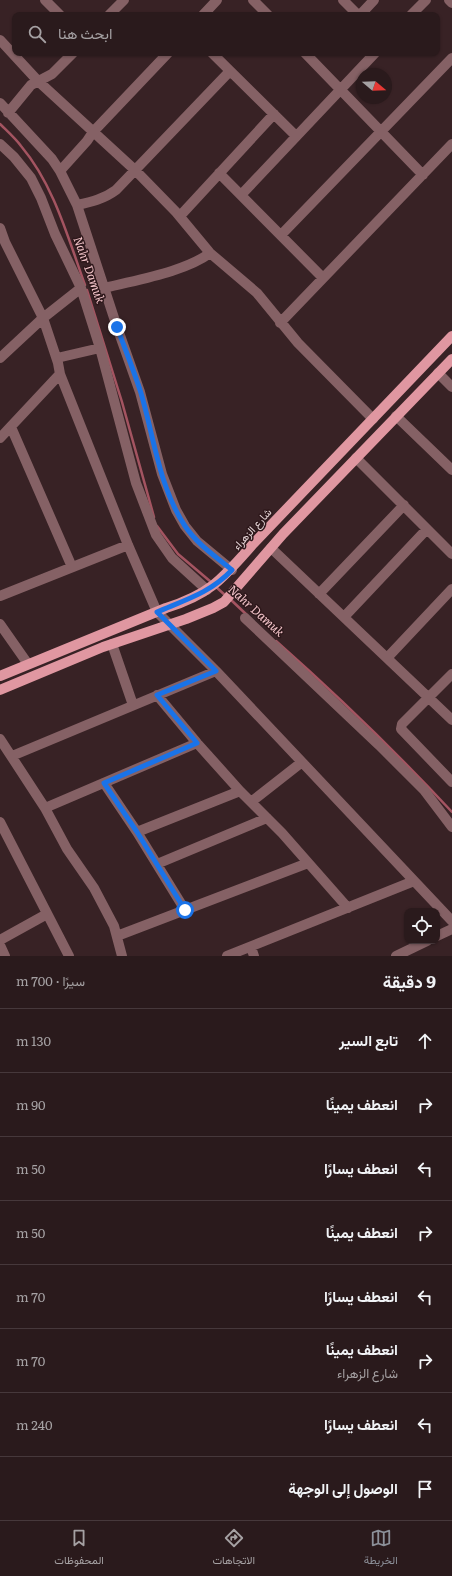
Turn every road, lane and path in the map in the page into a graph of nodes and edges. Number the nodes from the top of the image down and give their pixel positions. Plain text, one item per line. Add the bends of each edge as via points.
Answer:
1 (46, 0) edge
2 (124, 0) edge
3 (254, 0) edge
4 (343, 0) edge
5 (374, 0) edge
6 (426, 0) edge
7 (449, 0) edge
8 (211, 2) edge
9 (452, 3) edge
10 (57, 12) edge
11 (112, 12) edge
12 (205, 12) edge
13 (265, 12) edge
14 (356, 12) edge
15 (362, 12) edge
16 (414, 12) edge
17 (0, 40) edge
18 (12, 53) edge
19 (15, 56) edge
20 (70, 56) edge
21 (165, 56) edge
22 (215, 56) edge
23 (308, 56) edge
24 (371, 56) edge
25 (452, 58) edge
26 (230, 71) junction
27 (38, 81) junction
28 (340, 90) junction
29 (0, 103) edge
30 (8, 113) junction
31 (274, 114) junction
32 (94, 132) junction
33 (381, 132) junction
34 (296, 136) junction
35 (0, 144) edge
36 (452, 144) edge
37 (60, 170) junction
38 (136, 171) junction
39 (219, 173) junction
40 (423, 174) junction
41 (241, 194) junction
42 (76, 205) junction
43 (180, 216) junction
44 (0, 228) edge
45 (281, 235) junction
46 (2, 244) edge
47 (210, 253) junction
48 (323, 278) junction
49 (81, 288) junction
50 (105, 288) junction
51 (43, 318) junction
52 (280, 323) junction
53 (452, 338) edge
54 (100, 348) junction
55 (440, 349) junction
56 (0, 358) edge
57 (57, 358) junction
58 (452, 359) edge
59 (438, 373) junction
60 (60, 374) junction
61 (452, 388) edge
62 (396, 416) junction
63 (373, 419) junction
64 (11, 427) junction
65 (0, 438) edge
66 (356, 458) junction
67 (452, 470) edge
68 (404, 506) junction
69 (427, 529) junction
70 (128, 545) junction
71 (271, 548) junction
72 (452, 554) edge
73 (72, 567) junction
74 (230, 572) junction
75 (209, 589) junction
76 (452, 589) edge
77 (319, 594) junction
78 (0, 596) edge
79 (157, 612) junction
80 (344, 617) junction
81 (245, 618) dead end
82 (0, 624) edge
83 (170, 624) junction
84 (112, 644) junction
85 (387, 658) junction
86 (28, 664) junction
87 (216, 671) junction
88 (452, 674) edge
89 (0, 676) edge
90 (0, 690) edge
91 (157, 695) junction
92 (429, 698) junction
93 (133, 705) junction
94 (452, 720) edge
95 (0, 739) edge
96 (197, 743) junction
97 (12, 756) junction
98 (302, 762) junction
99 (452, 782) edge
100 (104, 783) junction
101 (240, 790) junction
102 (251, 802) junction
103 (45, 808) junction
104 (267, 818) junction
105 (1, 825) edge
106 (452, 827) edge
107 (137, 832) junction
108 (308, 862) junction
109 (157, 864) junction
110 (414, 881) junction
111 (348, 908) junction
112 (185, 910) junction
113 (47, 914) junction
114 (452, 921) edge
115 (452, 929) edge
116 (440, 935) edge
117 (117, 936) junction
118 (0, 940) edge
119 (421, 944) edge
120 (0, 945) edge
121 (252, 951) edge
122 (5, 956) edge
123 (69, 956) edge
124 (122, 956) edge
125 (227, 956) edge
126 (396, 956) edge

1 - 10 street
2 - 11 street
3 - 13 street
4 - 14 street
5 - 15 street
6 - 16 street
7 - 9 street
8 - 12 street
17 - 18 street
19 - 27 street
20 - 27 street via 52,74
21 - 32 street
22 - 26 street
23 - 28 street
24 - 28 street
25 - 33 street
26 - 31 street
26 - 38 street
27 - 30 street via 31,85
27 - 32 street
28 - 33 street
28 - 34 street
29 - 30 street
30 - 37 street
31 - 34 street
31 - 39 street
32 - 37 street
32 - 38 street
33 - 40 street
33 - 45 street
34 - 41 street
35 - 49 street via 31,178
36 - 40 street
37 - 42 street
38 - 42 street via 108,196
38 - 43 street
39 - 41 street
39 - 43 street
40 - 48 street
41 - 45 street
42 - 50 street
43 - 47 street
44 - 46 street
45 - 48 street
46 - 51 street
47 - 50 street via 183,267
47 - 52 street via 257,293
48 - 52 street
49 - 51 street
49 - 54 street
50 - 74 street via 140,392 162,474 176,510 197,541
51 - 56 street
51 - 57 street
52 - 63 street
53 - 55 main road, شارع الزهراء
54 - 57 street
54 - 75 street via 136,482 156,535 172,558
55 - 58 main road
55 - 63 main road, شارع الزهراء
57 - 60 street
58 - 59 main road
59 - 61 street
59 - 62 main road
60 - 64 street
60 - 70 street
62 - 66 main road
62 - 67 street
63 - 74 main road, شارع الزهراء
64 - 65 street
64 - 73 street
66 - 68 street
66 - 71 main road
68 - 69 street
68 - 77 street
69 - 72 street
69 - 80 street
70 - 73 street
70 - 79 street
71 - 77 street
71 - 83 main road via 224,602
73 - 78 street
74 - 75 main road, شارع الزهراء
75 - 79 main road, شارع الزهراء via 192,599
76 - 85 street
77 - 80 street
79 - 83 street
79 - 86 main road, شارع الزهراء
80 - 85 street
81 - 106 street via 424,790
82 - 86 street
83 - 84 main road
83 - 87 street
84 - 90 main road
84 - 93 street
85 - 92 street
86 - 89 main road, شارع الزهراء
87 - 91 street
87 - 98 street
88 - 92 street
91 - 93 street
91 - 96 street
92 - 94 street
92 - 99 street via 400,729
93 - 97 street
95 - 97 street
96 - 100 street
96 - 101 street
97 - 103 street
98 - 102 street
98 - 110 street
100 - 103 street
100 - 107 street
101 - 102 street
101 - 107 street
102 - 104 street
103 - 117 street via 67,849 107,911
104 - 108 street
104 - 109 street
105 - 113 street
107 - 109 street
108 - 111 street
108 - 112 street
109 - 112 street
110 - 111 street
110 - 114 street
111 - 121 street
112 - 117 street
113 - 118 street
113 - 123 street
115 - 116 street
117 - 124 street
119 - 126 street
120 - 122 street
121 - 125 street

